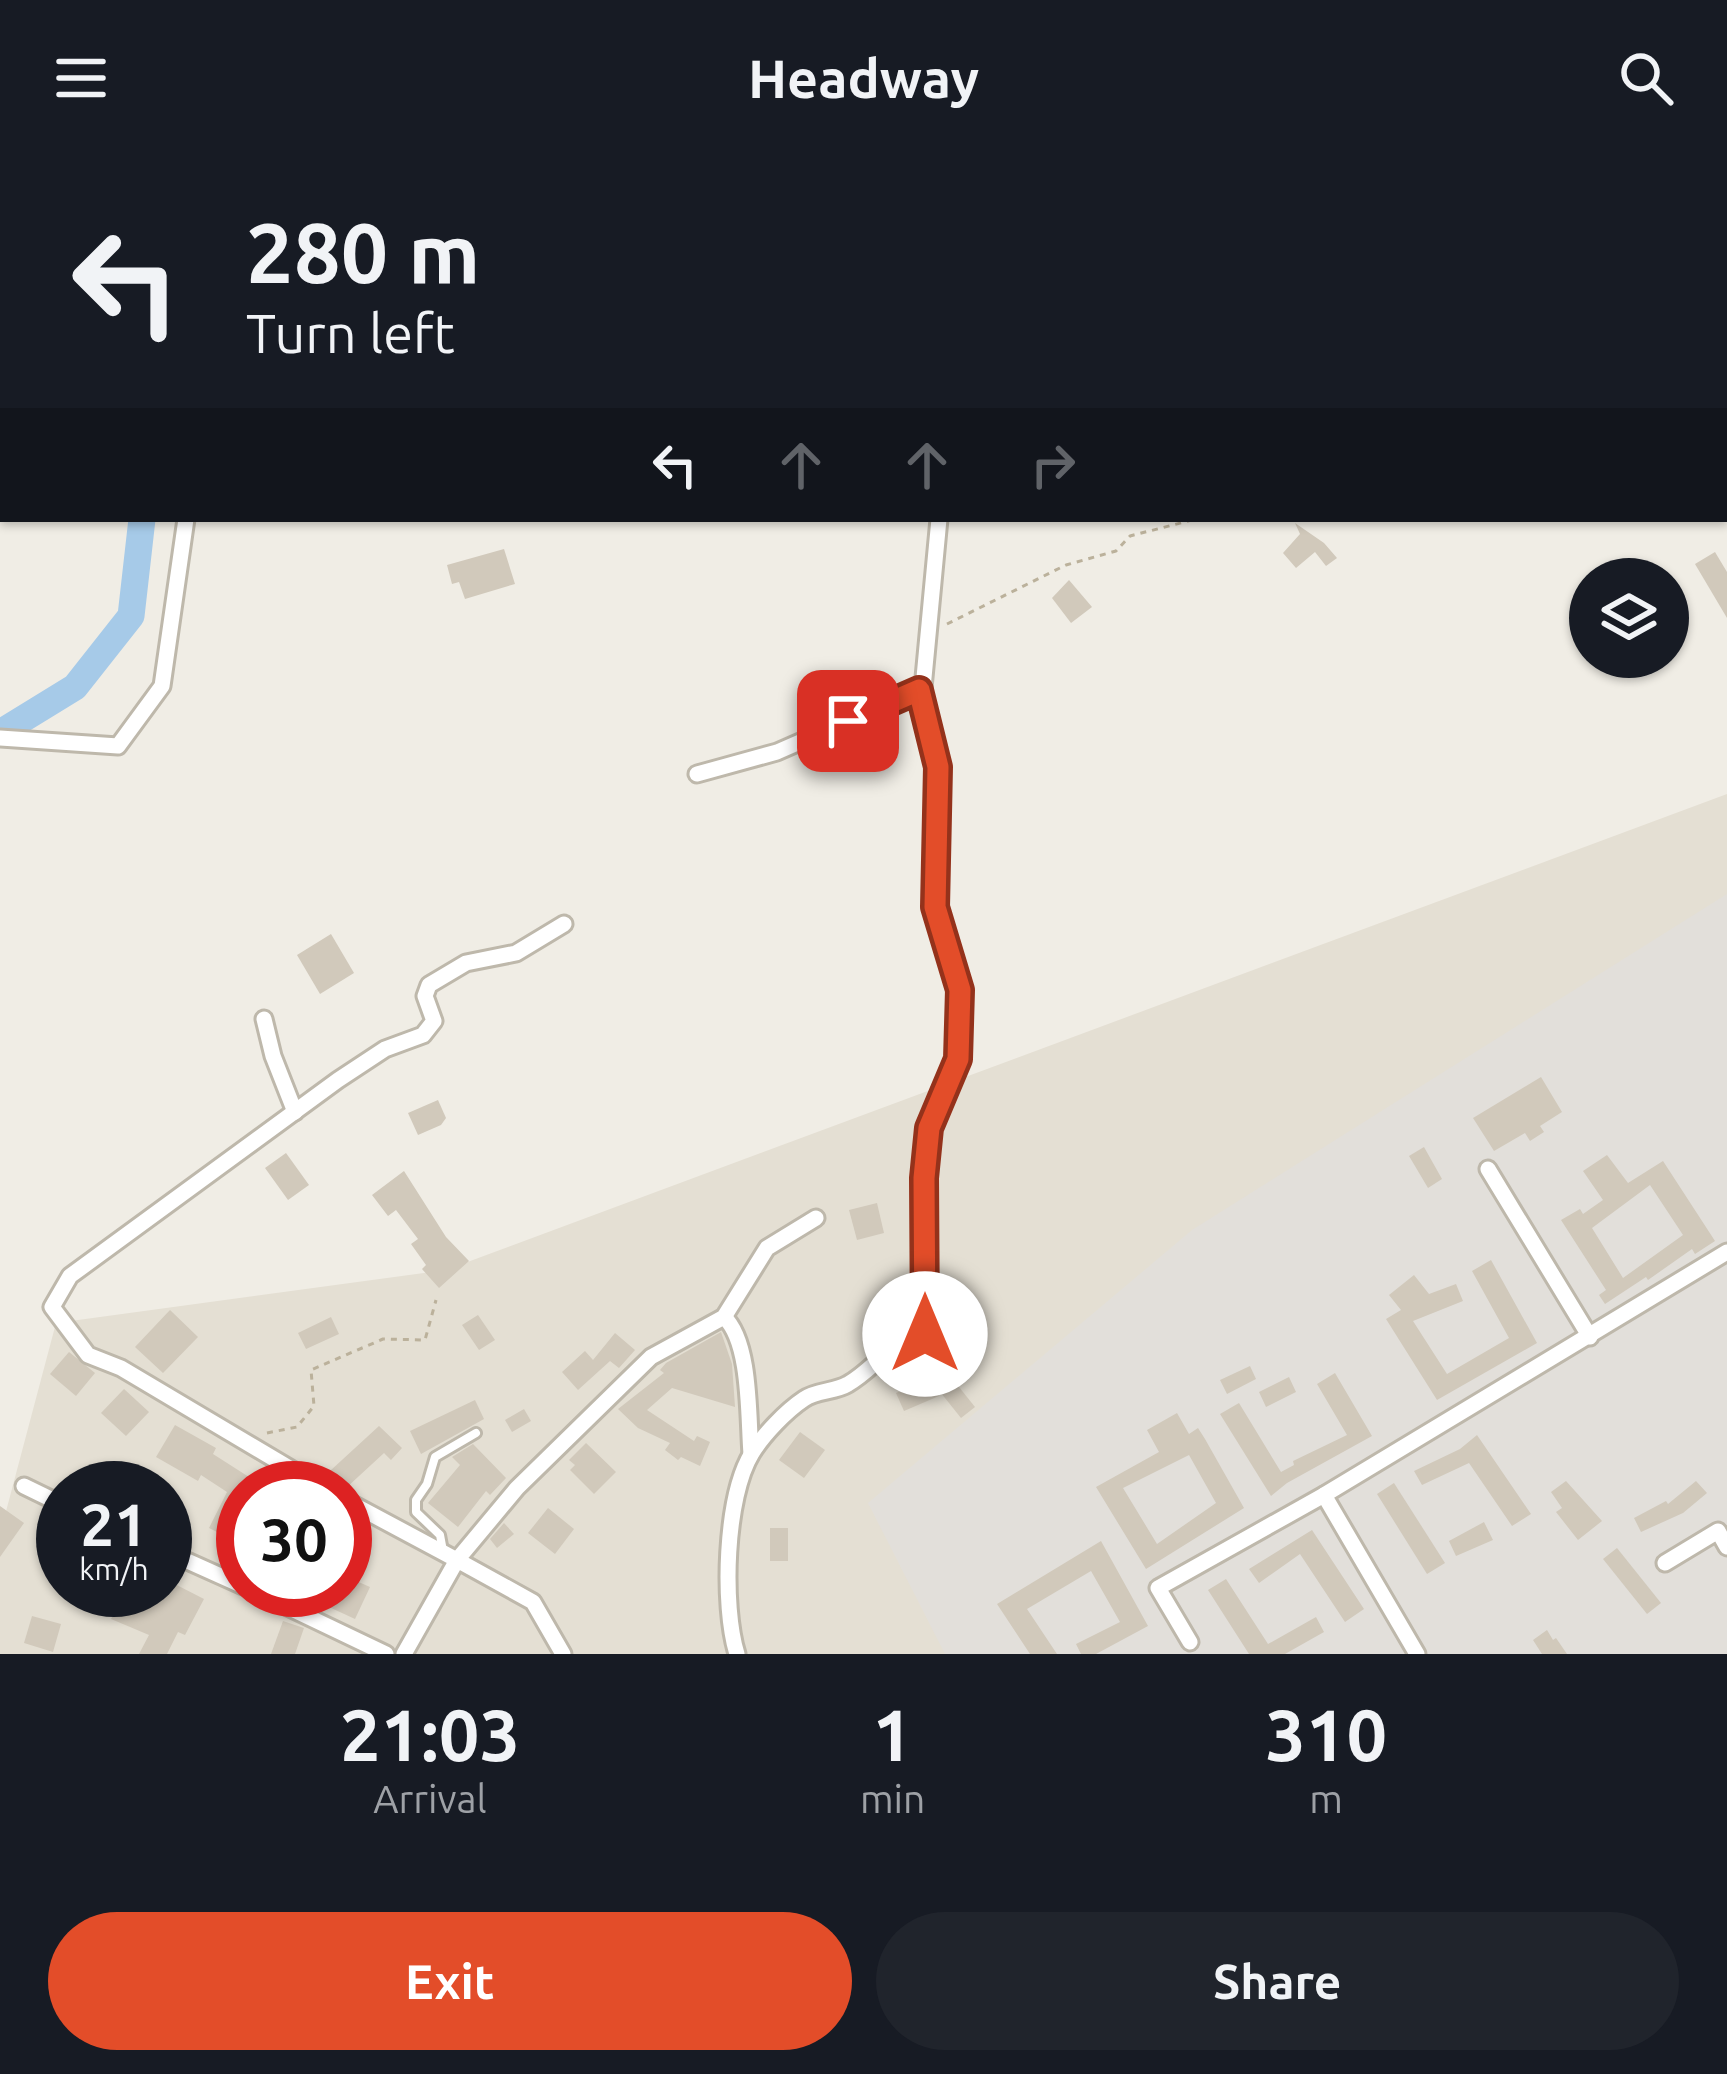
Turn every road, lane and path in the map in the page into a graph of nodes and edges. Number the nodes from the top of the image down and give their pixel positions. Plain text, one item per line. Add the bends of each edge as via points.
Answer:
1 (186, 522) edge
2 (939, 522) edge
3 (1184, 522) edge
4 (930, 634) junction
5 (919, 690) junction
6 (0, 738) edge
7 (697, 775) dead end
8 (564, 924) dead end
9 (264, 1018) dead end
10 (295, 1112) junction
11 (1488, 1169) dead end
12 (817, 1218) dead end
13 (1727, 1252) edge
14 (436, 1300) dead end
15 (724, 1317) junction
16 (1590, 1336) junction
17 (476, 1433) dead end
18 (254, 1449) junction
19 (751, 1454) junction
20 (275, 1461) edge
21 (24, 1486) dead end
22 (36, 1492) edge
23 (1324, 1495) junction
24 (372, 1514) edge
25 (1727, 1547) edge
26 (450, 1556) junction
27 (1665, 1563) dead end
28 (309, 1617) edge
29 (1190, 1642) dead end
30 (386, 1654) edge
31 (404, 1654) edge
32 (563, 1654) edge
33 (737, 1654) edge
34 (1417, 1654) edge

1 - 6 street via 162,686 118,746
2 - 4 street
3 - 4 path via 1130,536 1116,551 1048,573
4 - 5 street
5 - 7 street via 778,752
5 - 19 street via 938,767 935,907 960,990 958,1059 929,1128 925,1334 876,1358 848,1385 808,1396
8 - 10 street via 516,953 466,963 429,986 434,1021 422,1035 385,1049
9 - 10 street
10 - 18 street via 70,1276 52,1307 88,1355
11 - 16 street
12 - 15 street via 767,1248
13 - 16 street
14 - 18 path via 425,1340 383,1340 311,1370 314,1406 297,1426 266,1433
15 - 19 street via 743,1360
15 - 26 street via 652,1358
16 - 23 street
17 - 26 lane via 435,1457 414,1507
18 - 20 street
19 - 33 street via 734,1507 728,1623
21 - 22 street
23 - 29 street via 1158,1588
23 - 34 street
24 - 26 street
25 - 27 street via 1718,1531
26 - 31 street
26 - 32 street via 533,1602
28 - 30 street

